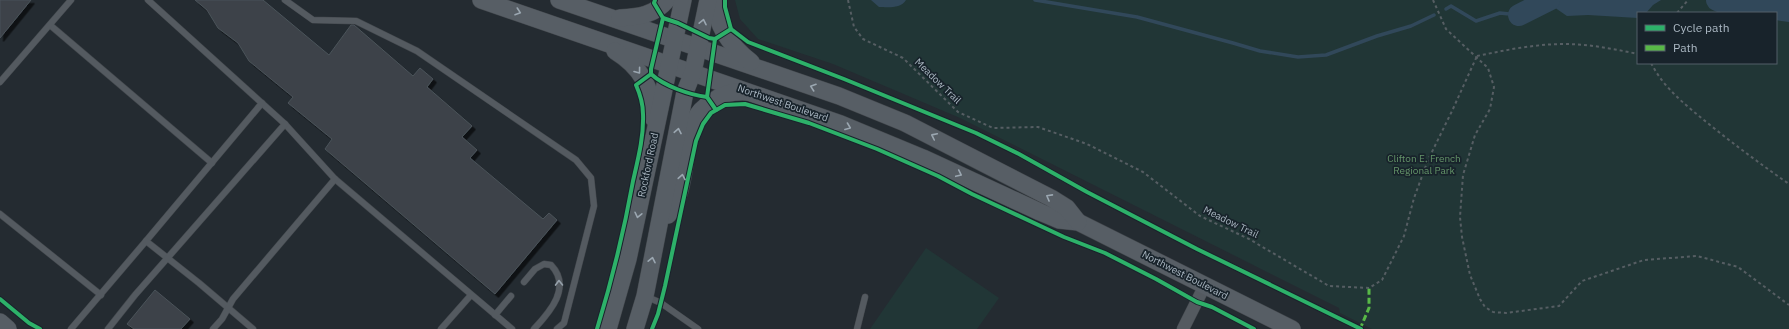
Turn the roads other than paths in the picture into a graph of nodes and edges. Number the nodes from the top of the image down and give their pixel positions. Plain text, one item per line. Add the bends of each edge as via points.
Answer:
1 (71, 0) edge
2 (148, 0) edge
3 (285, 0) edge
4 (481, 0) edge
5 (559, 0) edge
6 (667, 0) edge
7 (683, 0) edge
8 (708, 0) edge
9 (716, 0) edge
10 (612, 18) junction
11 (50, 25) junction
12 (596, 39) junction
13 (674, 40) junction
14 (698, 48) junction
15 (670, 64) junction
16 (759, 69) junction
17 (693, 72) junction
18 (0, 82) edge
19 (754, 93) junction
20 (262, 103) junction
21 (285, 124) junction
22 (653, 144) junction
23 (212, 163) junction
24 (335, 179) junction
25 (0, 214) edge
26 (1078, 222) junction
27 (660, 224) junction
28 (146, 242) junction
29 (169, 258) junction
30 (524, 282) dead end
31 (1205, 285) junction
32 (101, 295) junction
33 (471, 295) junction
34 (511, 296) dead end
35 (645, 296) junction
36 (865, 297) dead end
37 (228, 308) junction
38 (495, 315) junction
39 (0, 322) edge
40 (8, 329) edge
41 (72, 329) edge
42 (108, 329) edge
43 (213, 329) edge
44 (253, 329) edge
45 (441, 329) edge
46 (512, 329) edge
47 (534, 329) edge
48 (557, 329) edge
49 (608, 329) edge
50 (635, 329) edge
51 (698, 329) edge
52 (857, 329) edge
53 (1183, 329) edge
54 (1292, 329) edge

1 - 11 lane
2 - 20 lane
3 - 48 lane via 313,20 356,21 417,51 576,160 592,178 594,206 564,323
4 -> 12 main road, Northwest Boulevard
5 - 10 main road, Northwest Boulevard
6 - 10 main road via 658,9 643,16
7 - 13 main road, Rockford Road
14 -> 8 main road
9 - 16 main road via 718,17 729,41
10 - 13 main road, Northwest Boulevard
11 - 18 lane
11 - 23 lane
12 - 15 main road, Northwest Boulevard
12 -> 22 main road via 627,58 641,74 653,109
13 - 14 main road, Northwest Boulevard
13 - 15 main road, Rockford Road
14 - 16 main road, Northwest Boulevard
14 - 17 main road
15 - 17 main road, Northwest Boulevard
15 - 22 main road, Rockford Road
26 -> 16 main road, Northwest Boulevard via 1067,208 1051,198 936,137 839,96
17 - 19 main road, Northwest Boulevard
27 -> 17 main road via 685,92
19 -> 26 main road, Northwest Boulevard via 872,136 1059,220
27 -> 19 main road via 673,208 695,120 699,113 722,96 733,92
20 - 21 lane
20 - 23 lane
21 - 24 lane
21 - 29 lane
22 -> 49 main road, Rockford Road via 628,259
23 - 28 lane
24 - 33 lane
24 - 37 lane
25 - 32 lane
26 - 31 main road, Northwest Boulevard
35 -> 27 main road
28 - 29 lane
28 - 32 lane
29 - 37 lane
29 - 42 lane
47 -> 30 lane via 552,309 560,286 559,276 551,265 544,264 535,269
31 - 53 street
31 - 54 main road, Northwest Boulevard
32 - 41 lane
33 - 38 lane
33 - 45 lane
34 - 38 lane
35 - 50 main road
35 - 51 lane via 661,303
36 - 52 lane
37 - 43 lane
37 - 44 lane
38 - 46 lane
39 - 40 main road

